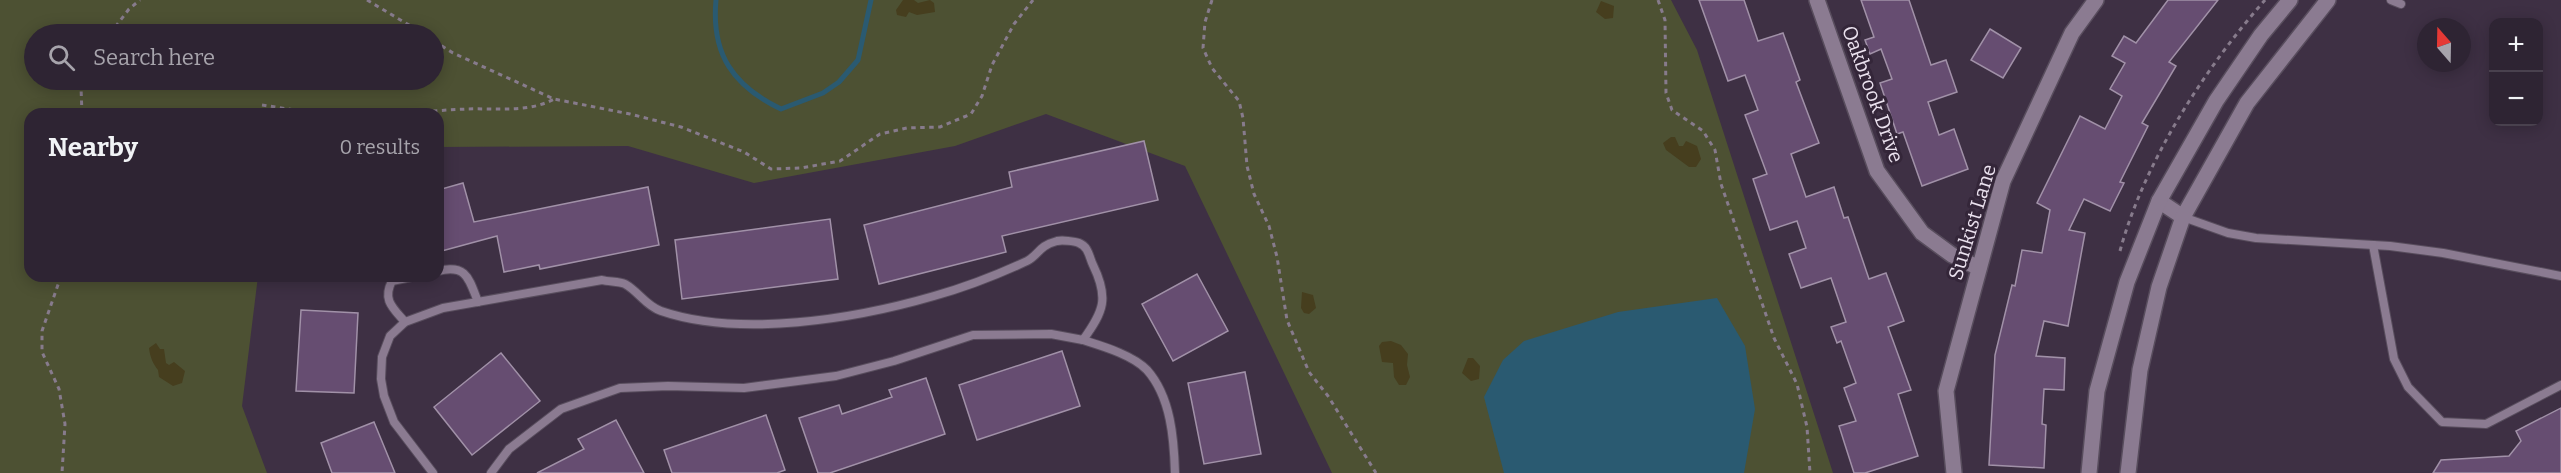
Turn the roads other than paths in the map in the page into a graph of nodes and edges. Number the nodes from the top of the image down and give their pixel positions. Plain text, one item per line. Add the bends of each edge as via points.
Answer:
1 (1817, 0) edge
2 (2096, 0) edge
3 (2290, 0) edge
4 (2328, 0) edge
5 (2391, 0) edge
6 (2401, 4) dead end
7 (2159, 201) junction
8 (2182, 217) junction
9 (2373, 245) junction
10 (1978, 267) junction
11 (444, 270) edge
12 (2561, 276) edge
13 (391, 282) edge
14 (478, 302) junction
15 (405, 322) junction
16 (1083, 340) junction
17 (2561, 385) edge
18 (433, 473) edge
19 (491, 473) edge
20 (1175, 473) edge
21 (1954, 473) edge
22 (2089, 473) edge
23 (2128, 473) edge

1 - 10 street, Oakbrook Drive via 1877,171 1922,233 1952,255
2 - 10 street, Sunkist Lane via 2072,33 2003,181
3 - 7 street via 2216,101
4 - 8 street via 2247,103
5 - 6 lane
7 - 8 street
7 - 22 street via 2127,282 2097,391
8 - 9 lane via 2256,238
8 - 23 street via 2159,287 2139,369
9 - 12 lane via 2443,253
9 - 17 lane via 2394,359 2408,387 2442,422 2486,424
10 - 21 street, Sunkist Lane via 1946,391
11 - 14 lane via 461,271 470,279
13 - 15 lane via 386,291 388,300
14 - 15 lane via 443,308
14 - 16 lane via 602,280 625,284 659,311 739,324 796,324 954,291 1030,260 1041,247 1059,240 1086,248 1101,279 1103,303
15 - 18 lane via 390,336 382,357 381,379 394,423
16 - 19 lane via 1051,334 973,335 836,376 744,388 620,388 561,410 509,449
16 - 20 lane via 1111,349 1146,369 1159,388 1168,415

